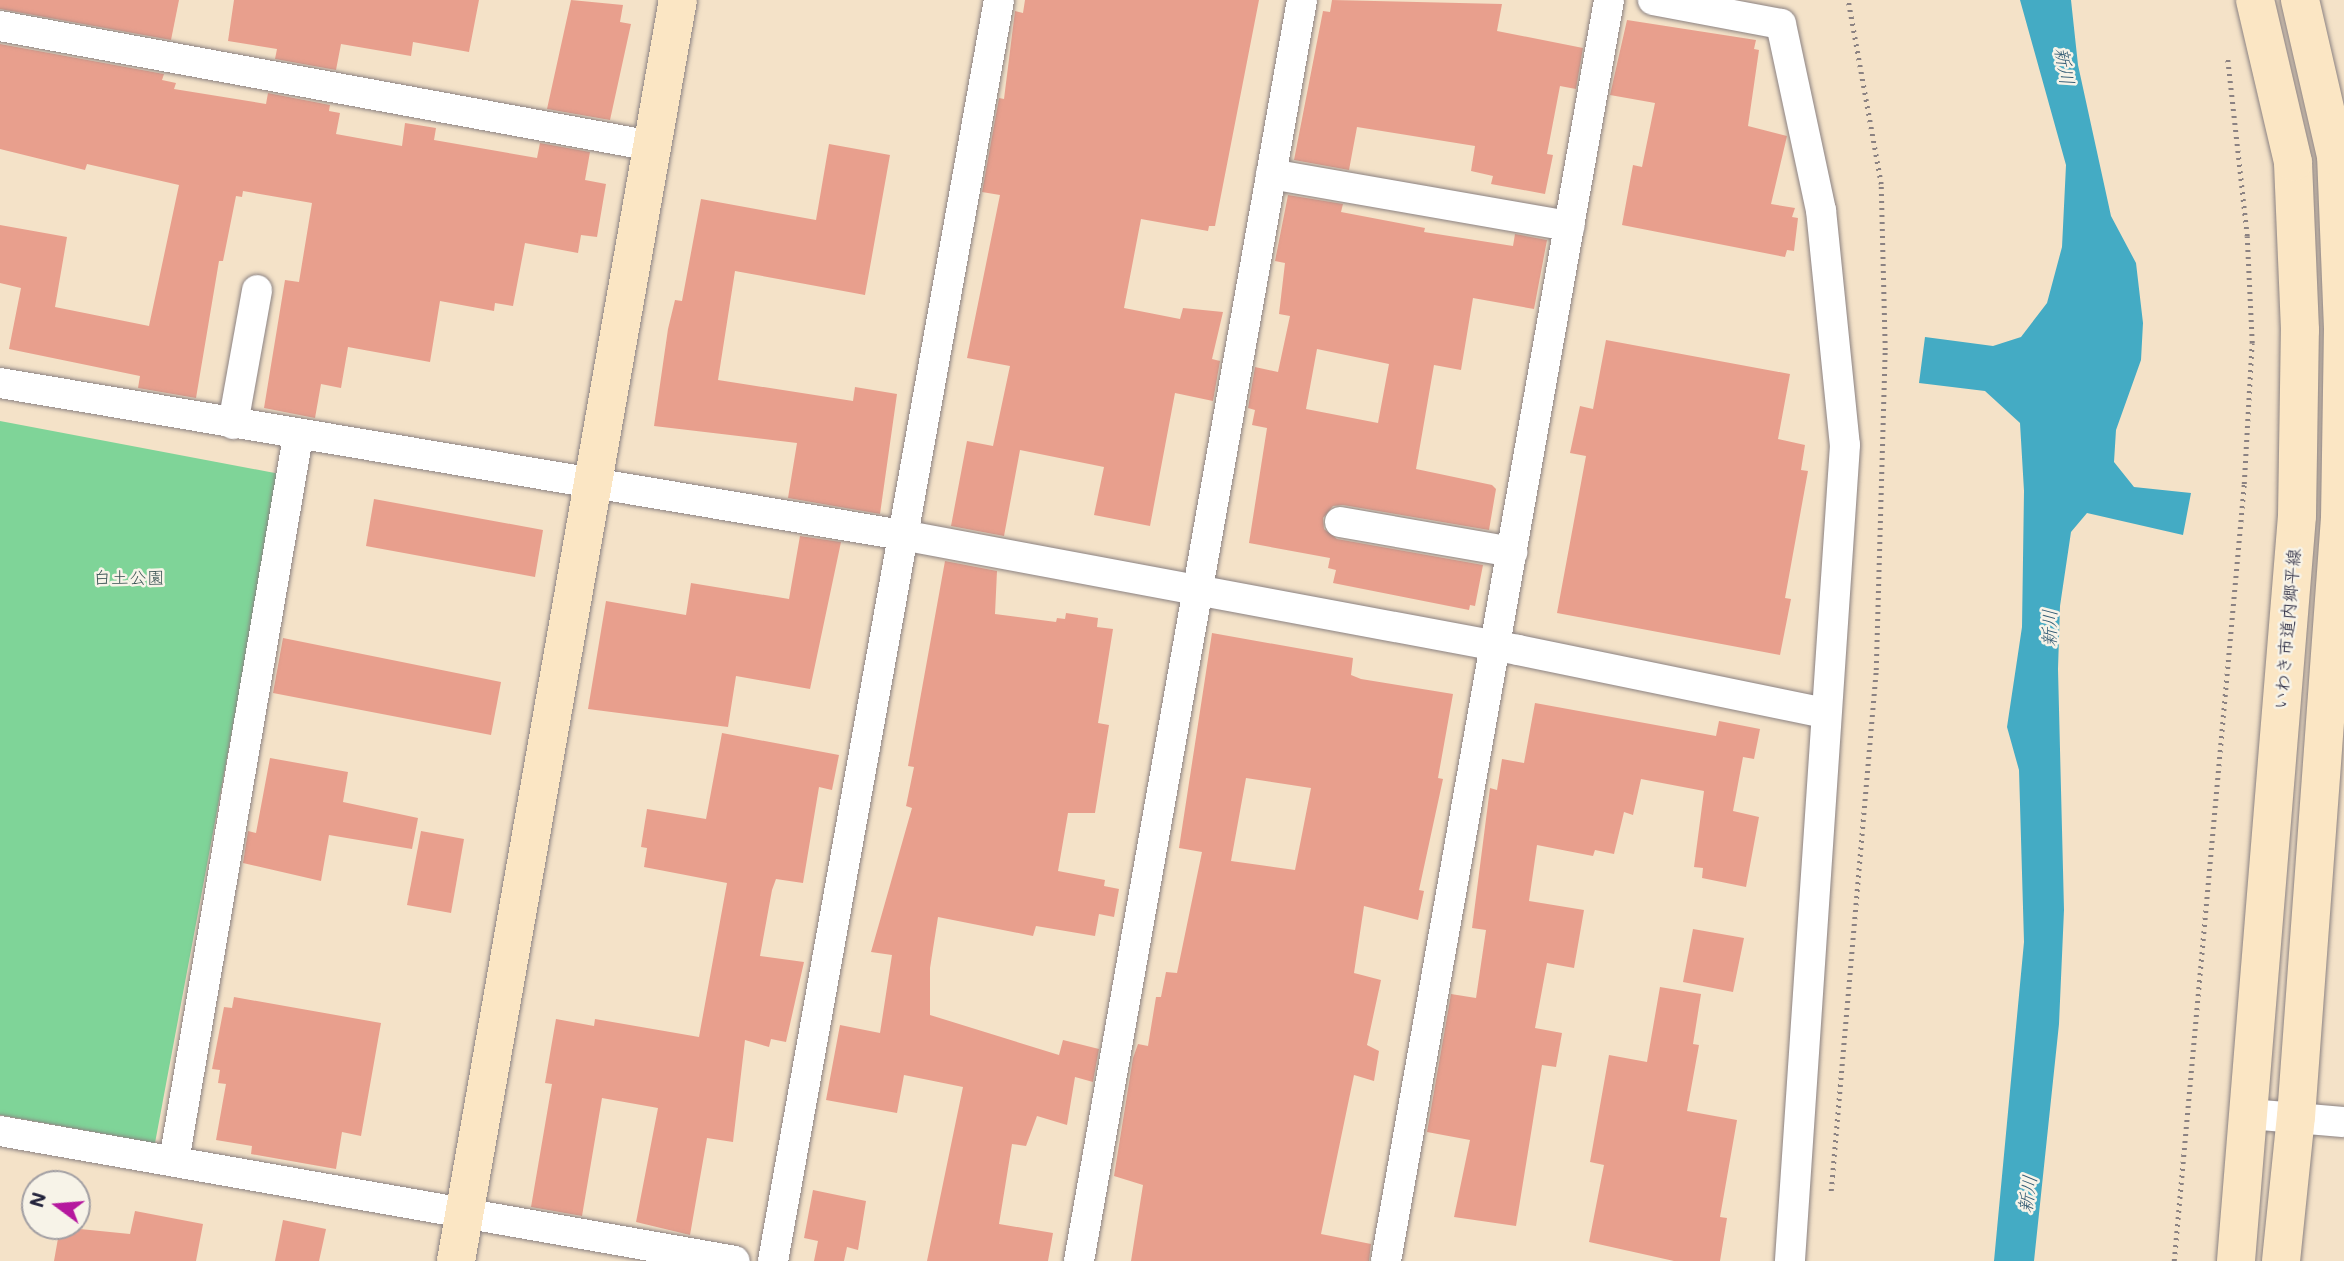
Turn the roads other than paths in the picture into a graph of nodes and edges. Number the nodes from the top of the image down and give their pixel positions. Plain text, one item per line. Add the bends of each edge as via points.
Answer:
1 (678, 0) edge
2 (999, 0) edge
3 (1302, 0) edge
4 (1609, 0) edge
5 (1653, 0) edge
6 (2255, 0) edge
7 (2300, 0) edge
8 (0, 26) edge
9 (652, 146) junction
10 (2340, 157) edge
11 (2293, 162) junction
12 (1271, 174) junction
13 (1570, 226) junction
14 (257, 290) dead end
15 (0, 383) edge
16 (233, 424) junction
17 (298, 436) junction
18 (593, 483) junction
19 (2297, 516) junction
20 (2342, 518) edge
21 (1340, 522) dead end
22 (902, 535) junction
23 (1512, 552) junction
24 (1197, 589) junction
25 (1498, 646) junction
26 (1825, 713) junction
27 (2250, 1114) junction
28 (2297, 1117) junction
29 (2344, 1122) edge
30 (0, 1131) edge
31 (174, 1161) junction
32 (465, 1212) junction
33 (456, 1261) edge
34 (735, 1261) edge
35 (773, 1261) edge
36 (1079, 1261) edge
37 (1386, 1261) edge
38 (1790, 1261) edge
39 (2236, 1261) edge
40 (2281, 1261) edge

1 - 9 street
2 - 22 street
3 - 12 street
4 - 13 street
5 - 26 street via 1781,24 1821,210 1845,445
6 - 11 street, いわき市道内郷平線
7 - 10 street
8 - 9 street
9 - 18 street
10 - 11 street
10 - 20 street
11 - 19 street, いわき市道内郷平線 via 2300,330
12 - 13 street
12 - 24 street
13 - 23 street
14 - 16 street
15 - 16 street
16 - 17 street
17 - 18 street
17 - 31 street
18 - 22 street
18 - 32 street
19 - 20 street
19 - 27 street, いわき市道内郷平線
20 - 28 street
21 - 23 street
22 - 24 street
22 - 35 street
23 - 25 street
24 - 25 street
24 - 36 street
25 - 26 street
25 - 37 street
26 - 38 street
27 - 28 street
27 - 39 street, いわき市道内郷平線
28 - 29 street
28 - 40 street
30 - 31 street
31 - 32 street
32 - 33 street
32 - 34 street

